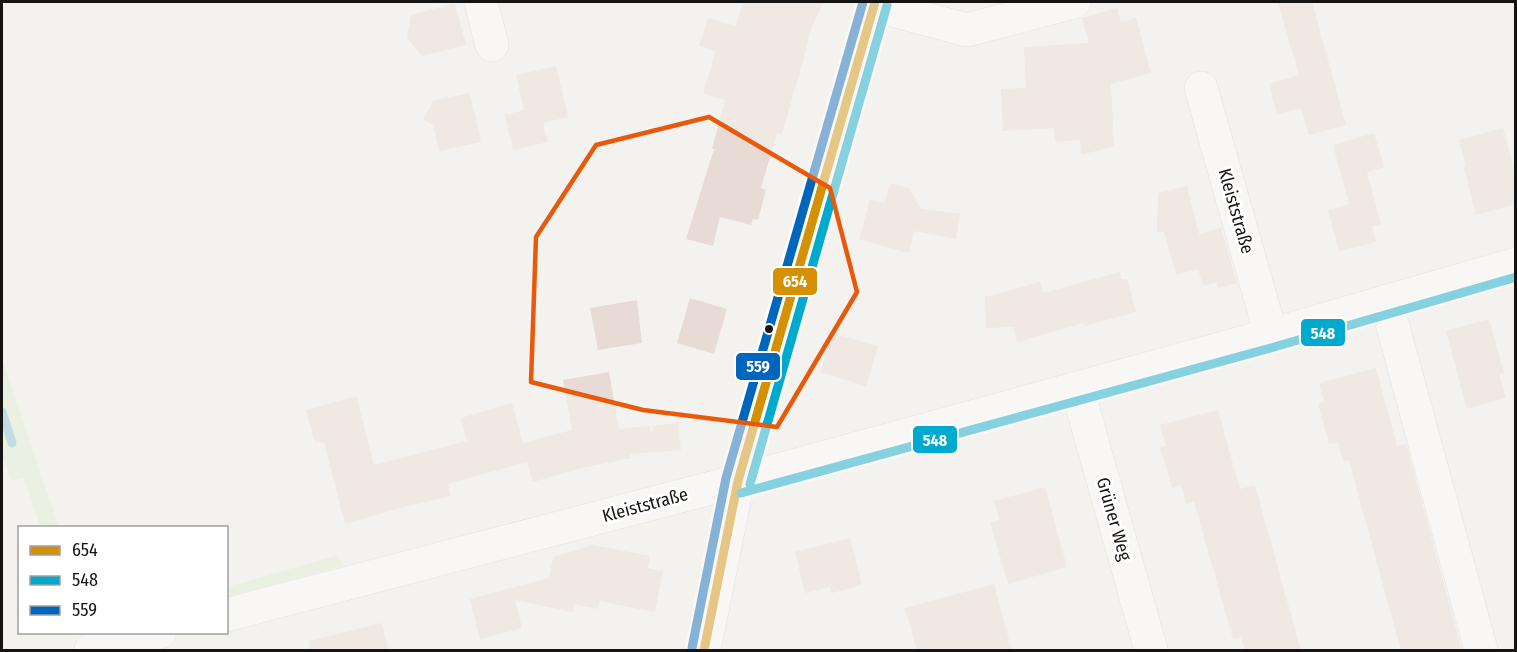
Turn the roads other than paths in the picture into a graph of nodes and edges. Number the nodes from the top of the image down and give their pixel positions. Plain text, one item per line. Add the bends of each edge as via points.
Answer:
1 (482, 2) edge
2 (1074, 2) edge
3 (875, 3) edge
4 (492, 45) dead end
5 (1201, 88) dead end
6 (1515, 264) edge
7 (1386, 301) junction
8 (1271, 335) junction
9 (1077, 388) junction
10 (738, 481) junction
11 (228, 614) edge
12 (144, 641) edge
13 (91, 651) edge
14 (704, 651) edge
15 (1150, 651) edge
16 (1481, 651) edge

1 - 4 street
2 - 3 street via 967,30
3 - 10 street
5 - 8 street, Kleiststraße
6 - 7 street, Kleiststraße
7 - 8 street, Kleiststraße
7 - 16 street
8 - 9 street, Kleiststraße
9 - 10 street, Kleiststraße
9 - 15 street, Grüner Weg
10 - 11 street, Kleiststraße
10 - 14 street
12 - 13 street

